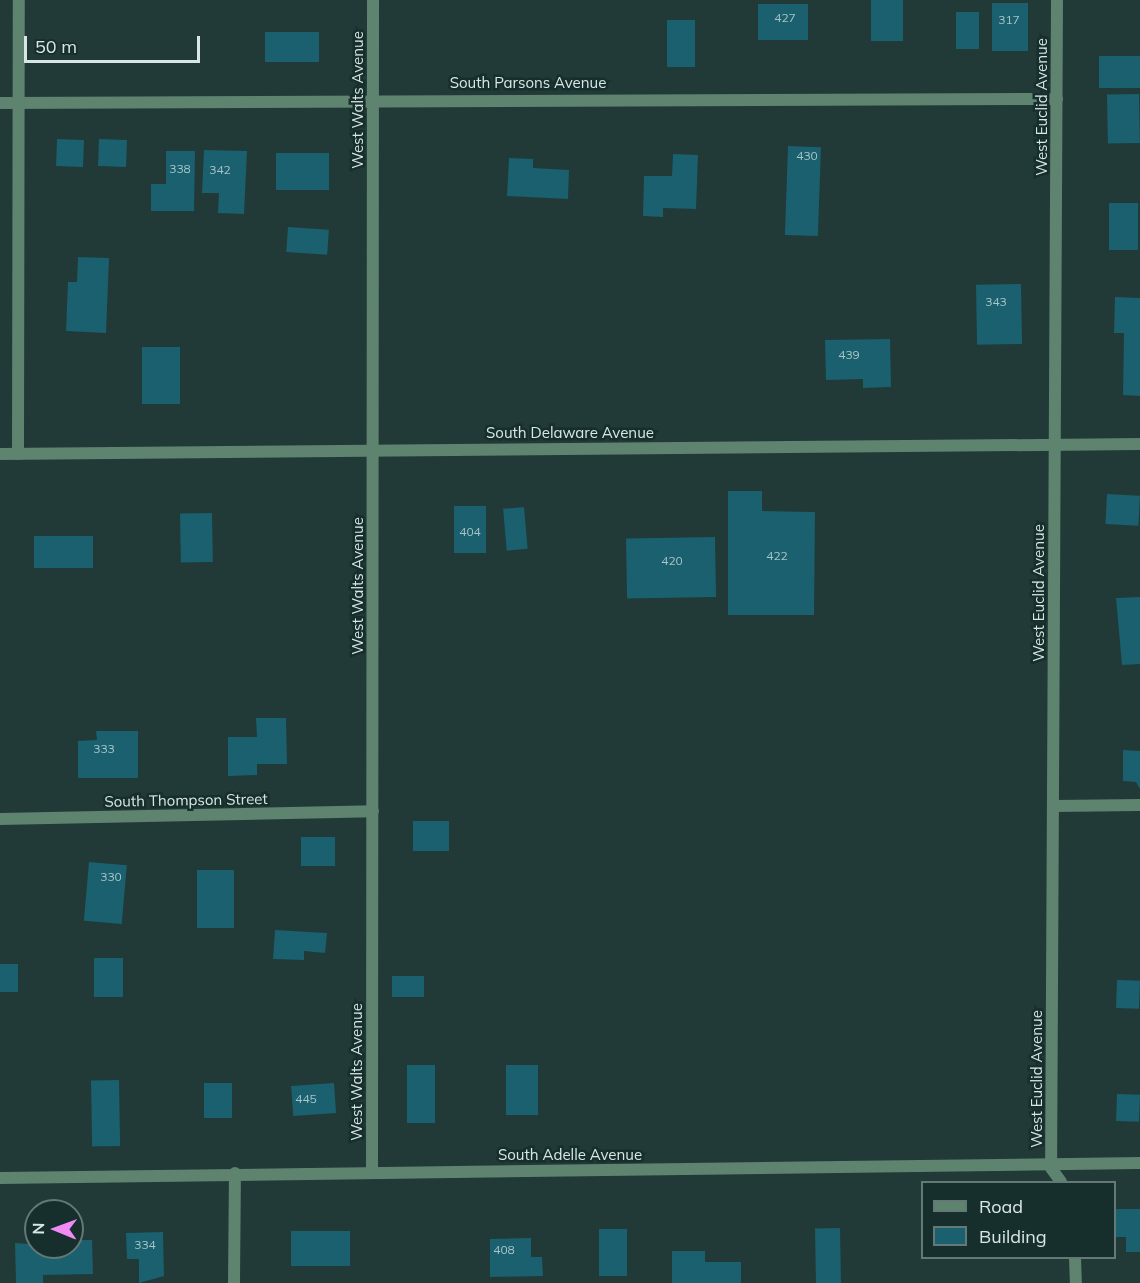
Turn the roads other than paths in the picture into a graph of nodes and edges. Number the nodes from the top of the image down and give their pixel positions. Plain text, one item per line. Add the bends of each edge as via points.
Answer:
1 (19, 0) edge
2 (373, 0) edge
3 (1057, 0) edge
4 (373, 98) junction
5 (1057, 99) junction
6 (0, 103) edge
7 (19, 103) junction
8 (1055, 444) junction
9 (1140, 444) edge
10 (373, 449) junction
11 (0, 454) edge
12 (18, 454) junction
13 (1140, 805) edge
14 (1054, 806) junction
15 (373, 811) junction
16 (0, 819) edge
17 (1140, 1163) edge
18 (1051, 1168) junction
19 (372, 1171) junction
20 (236, 1173) junction
21 (0, 1178) edge
22 (1060, 1181) edge
23 (1075, 1259) edge
24 (234, 1283) edge
25 (1076, 1283) edge

1 - 7 street
2 - 4 street, West Walts Avenue
3 - 5 street, West Euclid Avenue
4 - 5 street, South Parsons Avenue
4 - 7 street, South Parsons Avenue
4 - 10 street, West Walts Avenue
5 - 8 street, West Euclid Avenue
6 - 7 street, South Parsons Avenue
7 - 12 street
8 - 9 street, South Delaware Avenue
8 - 10 street, South Delaware Avenue
8 - 14 street, West Euclid Avenue
10 - 12 street, South Delaware Avenue
10 - 15 street, West Walts Avenue
11 - 12 street, South Delaware Avenue
13 - 14 street
14 - 18 street, West Euclid Avenue
15 - 16 street, South Thompson Street
15 - 19 street, West Walts Avenue
17 - 18 street, South Adelle Avenue
18 - 19 street, South Adelle Avenue
18 - 22 street, West Euclid Avenue
19 - 20 street, South Adelle Avenue
20 - 21 street, South Adelle Avenue
20 - 24 street
23 - 25 street

